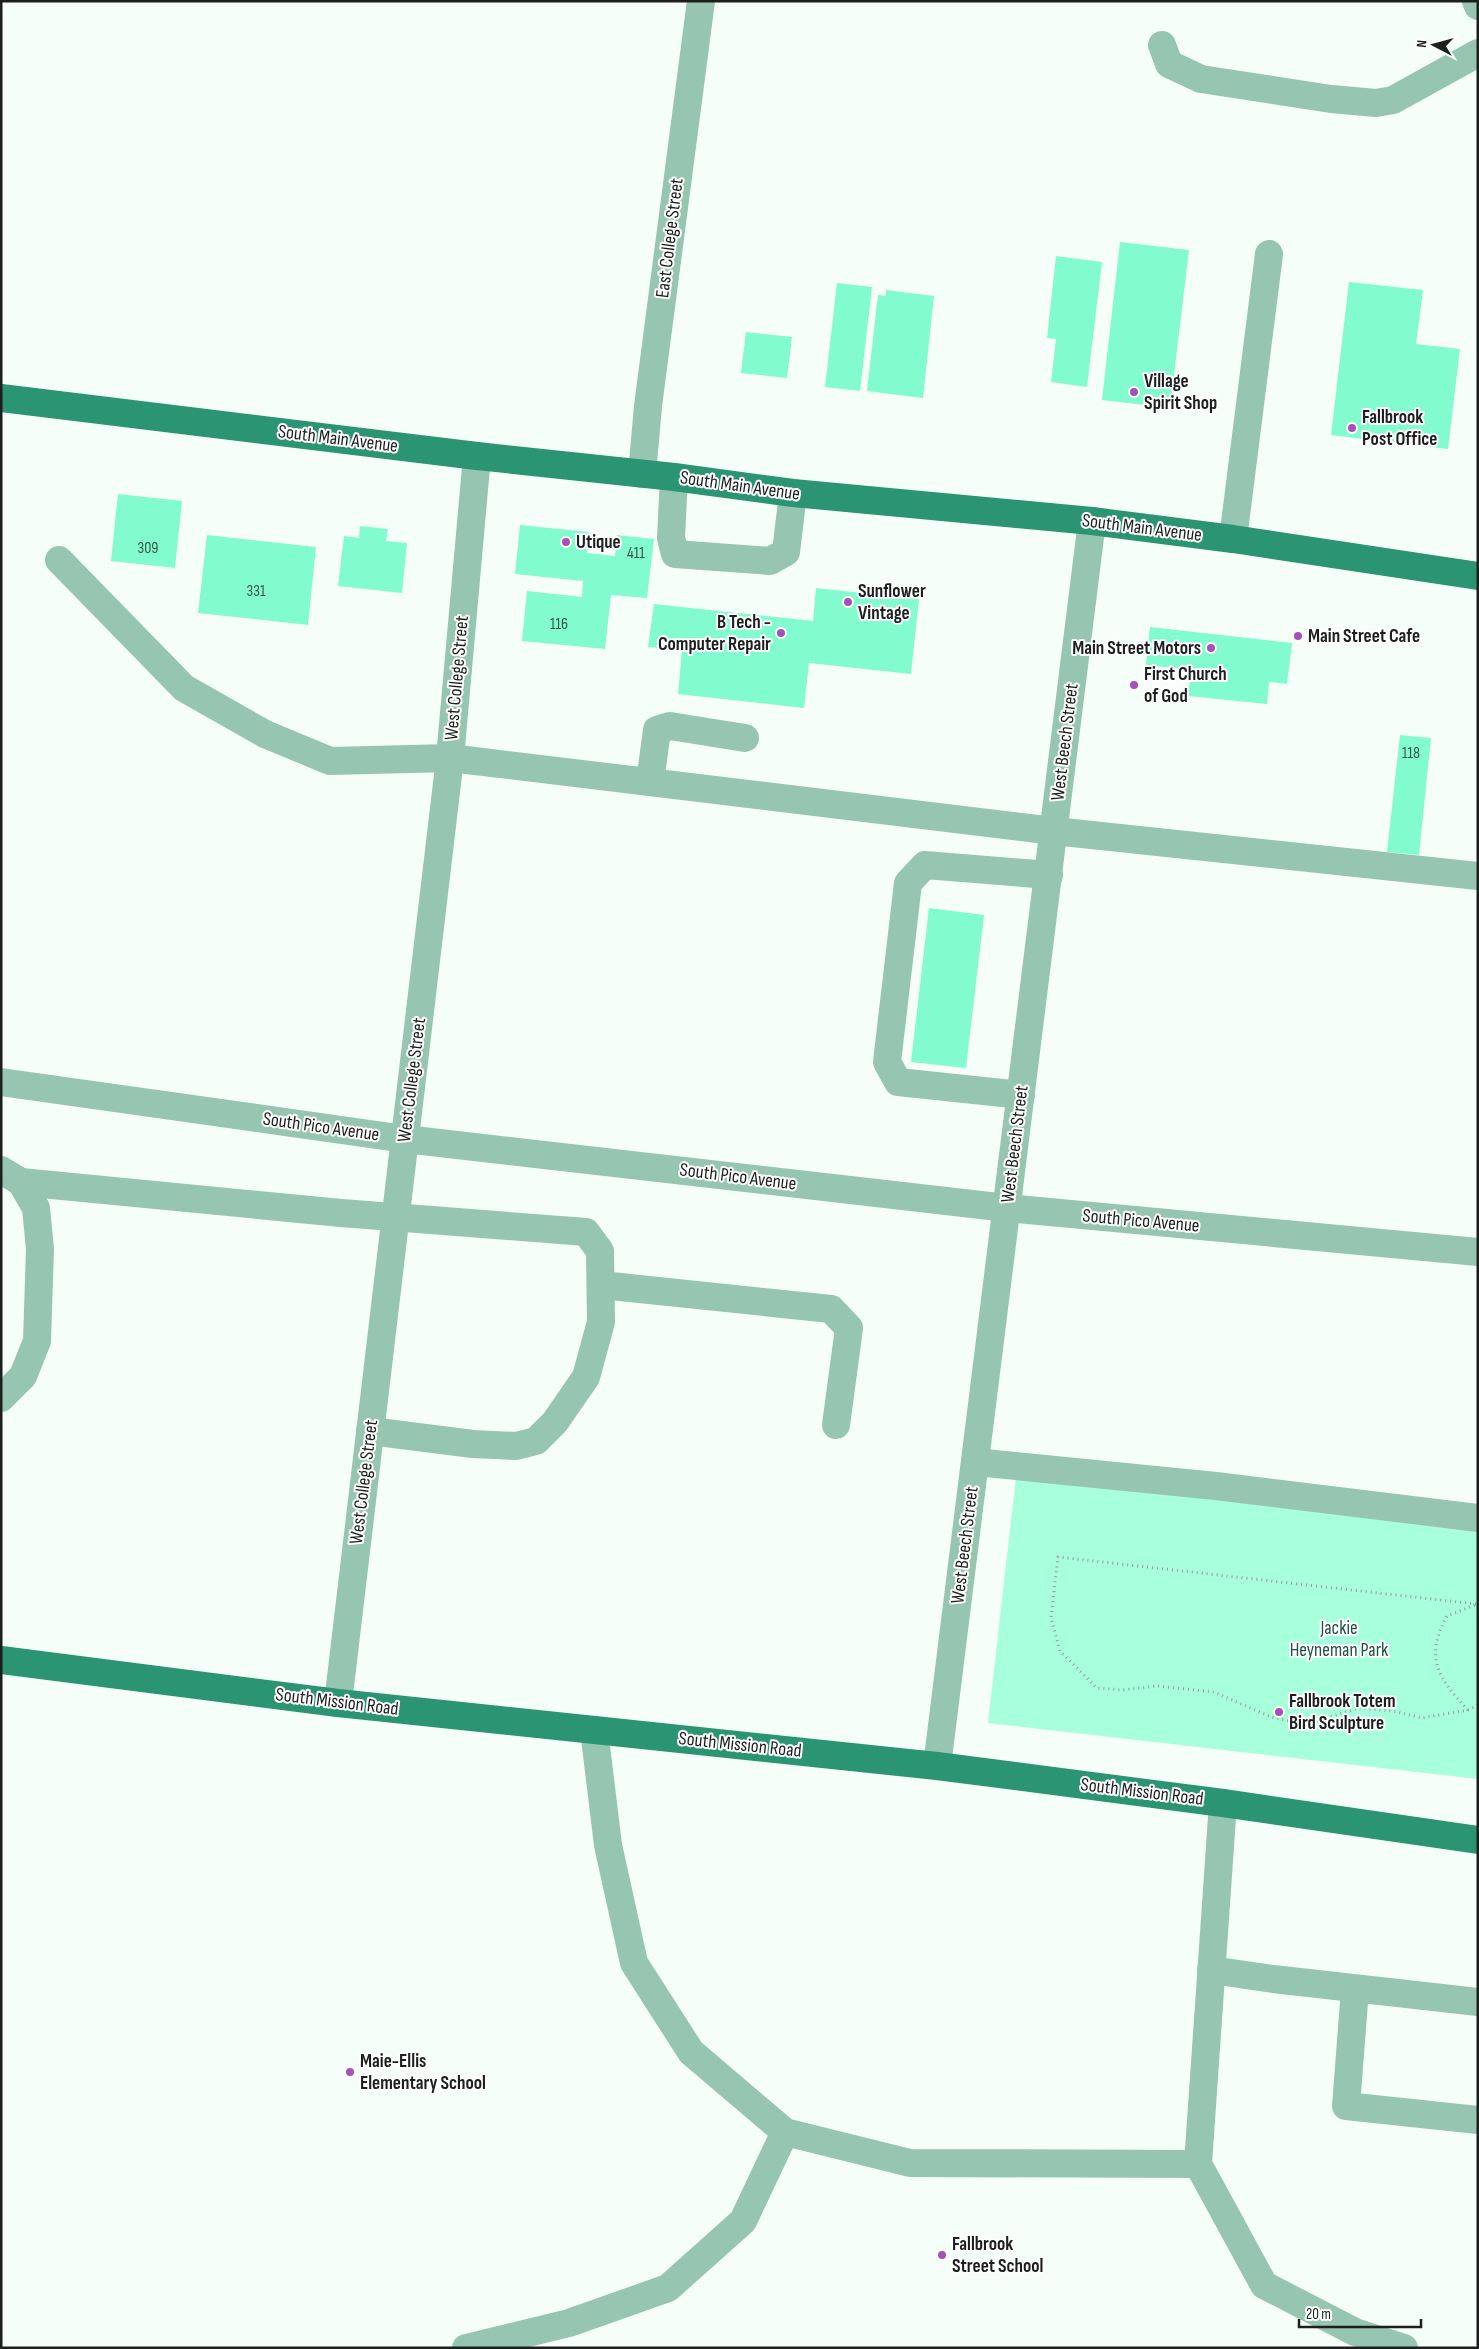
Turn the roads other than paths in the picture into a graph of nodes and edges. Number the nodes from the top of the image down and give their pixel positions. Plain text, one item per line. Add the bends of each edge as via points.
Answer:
1 (702, 1) edge
2 (1476, 1) edge
3 (1478, 6) edge
4 (1162, 45) dead end
5 (1478, 53) edge
6 (1269, 254) dead end
7 (1, 398) edge
8 (477, 456) junction
9 (642, 474) junction
10 (674, 477) junction
11 (793, 493) junction
12 (1092, 521) junction
13 (1233, 539) junction
14 (59, 560) dead end
15 (1478, 576) edge
16 (745, 738) dead end
17 (450, 758) junction
18 (650, 782) junction
19 (1054, 831) junction
20 (1049, 876) junction
21 (1478, 876) edge
22 (1, 1082) edge
23 (1021, 1095) junction
24 (405, 1139) junction
25 (11, 1176) edge
26 (1007, 1208) junction
27 (395, 1216) junction
28 (1478, 1252) edge
29 (601, 1285) junction
30 (1, 1398) edge
31 (836, 1425) dead end
32 (370, 1431) junction
33 (975, 1462) junction
34 (1478, 1518) edge
35 (1, 1660) edge
36 (338, 1703) junction
37 (594, 1730) junction
38 (937, 1766) junction
39 (1223, 1803) junction
40 (1478, 1840) edge
41 (1211, 1970) junction
42 (1355, 1989) junction
43 (1478, 2002) edge
44 (1478, 2120) edge
45 (784, 2132) junction
46 (1198, 2164) junction
47 (466, 2348) edge
48 (1404, 2348) edge

1 - 9 street, East College Street via 648,406
2 - 3 street
4 - 5 street via 1169,64 1201,79 1376,104 1393,100
6 - 13 street
7 - 8 main road, South Main Avenue
8 - 9 main road, South Main Avenue
8 - 17 street, West College Street
9 - 10 main road, South Main Avenue
10 - 11 main road, South Main Avenue
10 - 11 street via 671,538 675,554 770,561 786,552
11 - 12 main road, South Main Avenue
12 - 13 main road, South Main Avenue
12 - 19 street, West Beech Street
13 - 15 main road, South Main Avenue
14 - 17 street via 184,688 265,734 330,761
16 - 18 street via 670,726 657,730
17 - 18 street
17 - 24 street, West College Street
18 - 19 street
19 - 20 street, West Beech Street
19 - 21 street
20 - 23 street, West Beech Street
20 - 23 street via 925,865 908,883 888,1062 898,1082
22 - 24 street, South Pico Avenue
23 - 26 street, West Beech Street
24 - 26 street, South Pico Avenue
24 - 27 street, West College Street
25 - 27 street via 340,1213
25 - 30 street via 36,1208 40,1250 37,1341 23,1376
26 - 28 street, South Pico Avenue
26 - 33 street, West Beech Street
27 - 29 street via 586,1232 600,1251
27 - 32 street, West College Street
29 - 31 street via 831,1309 848,1328
29 - 32 street via 601,1322 586,1376 555,1422 536,1441 516,1446 473,1444
32 - 36 street, West College Street
33 - 34 street via 1216,1486
33 - 38 street, West Beech Street
35 - 36 main road, South Mission Road
36 - 37 main road, South Mission Road
37 - 38 main road, South Mission Road
37 - 45 street via 608,1845 634,1963 691,2052
38 - 39 main road, South Mission Road
39 - 40 main road, South Mission Road
39 - 41 street
41 - 42 street
41 - 46 street
42 - 43 street
42 - 44 street via 1346,2106
45 - 46 street via 910,2163
45 - 47 street via 743,2221 668,2288 569,2323
46 - 48 street via 1264,2285 1355,2332

